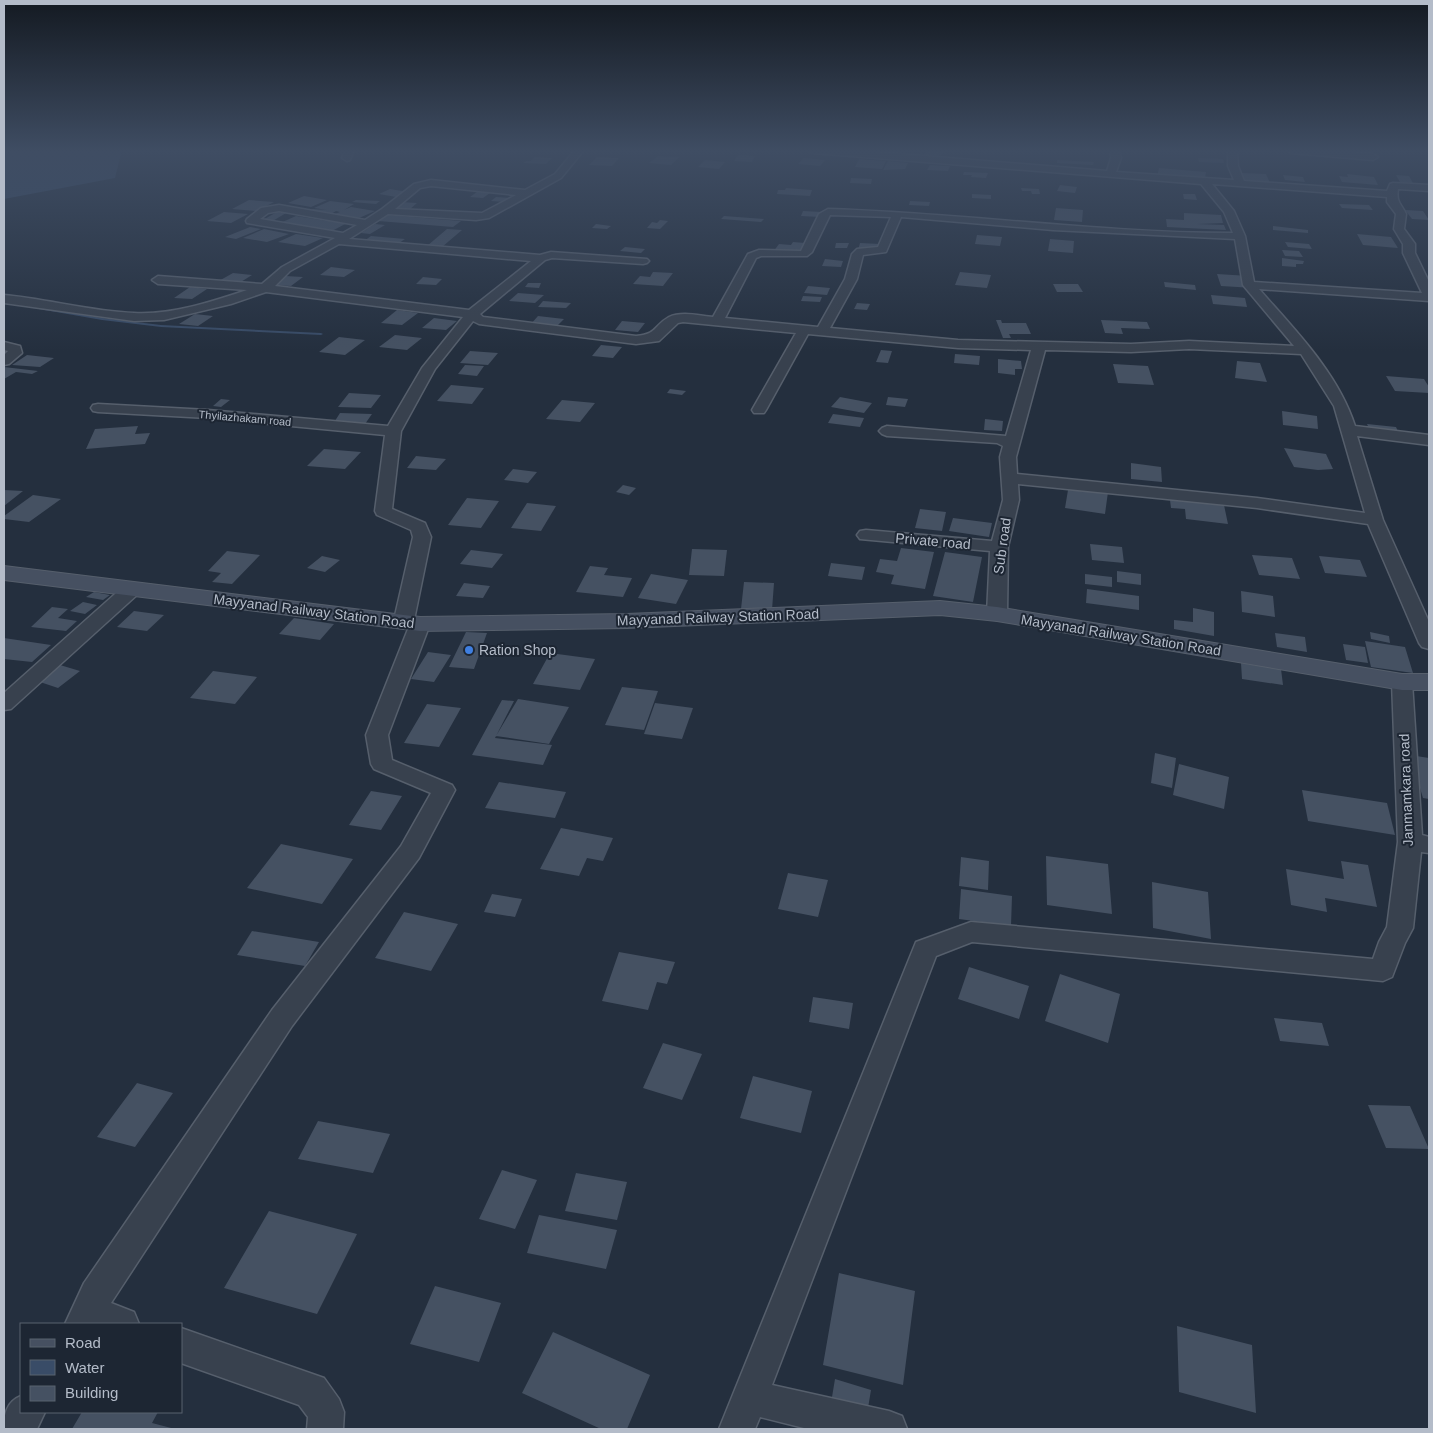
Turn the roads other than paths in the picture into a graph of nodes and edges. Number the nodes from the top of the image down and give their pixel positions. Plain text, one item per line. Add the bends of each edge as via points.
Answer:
1 (256, 217) edge
2 (330, 217) edge
3 (376, 217) edge
4 (823, 217) edge
5 (896, 217) edge
6 (932, 217) edge
7 (1232, 217) edge
8 (1402, 217) edge
9 (366, 223) junction
10 (1240, 236) junction
11 (341, 238) junction
12 (541, 258) junction
13 (643, 261) dead end
14 (158, 280) dead end
15 (1249, 285) junction
16 (265, 288) junction
17 (1429, 296) edge
18 (4, 299) edge
19 (472, 314) junction
20 (717, 321) junction
21 (804, 330) junction
22 (822, 331) junction
23 (4, 346) edge
24 (1039, 346) junction
25 (1305, 350) junction
26 (4, 362) edge
27 (98, 408) dead end
28 (759, 410) dead end
29 (1348, 430) junction
30 (887, 431) dead end
31 (392, 432) junction
32 (1429, 440) edge
33 (1012, 444) junction
34 (1008, 478) junction
35 (1375, 520) junction
36 (866, 535) dead end
37 (999, 547) junction
38 (4, 573) edge
39 (132, 590) junction
40 (996, 614) junction
41 (412, 622) junction
42 (1429, 643) edge
43 (1402, 682) junction
44 (1429, 682) edge
45 (4, 704) edge
46 (1419, 844) edge
47 (86, 1318) edge
48 (116, 1323) edge
49 (182, 1345) edge
50 (750, 1395) junction
51 (26, 1413) edge
52 (15, 1429) edge
53 (325, 1429) edge
54 (737, 1429) edge
55 (889, 1429) edge

1 - 11 street via 251,221
2 - 9 street
3 - 9 street
4 - 20 street via 803,254 759,253 752,256
5 - 22 street via 882,250 858,254 851,280
6 - 10 street via 1082,229
7 - 10 street
8 - 17 street via 1398,229 1409,244 1409,253
9 - 11 street
10 - 15 street
11 - 12 street
11 - 16 street via 286,269
12 - 13 street
12 - 19 street
14 - 16 street
15 - 17 street
15 - 25 street
16 - 18 street via 227,302 164,316 134,317
16 - 19 street
19 - 20 street via 479,320 636,340 654,338 674,320
19 - 31 street via 429,368
20 - 21 street
21 - 22 street
21 - 28 street
22 - 24 street via 958,344
23 - 26 street via 15,349 15,354
24 - 25 street via 1131,348 1189,345
24 - 33 street, Sub road
25 - 29 street via 1341,406
27 - 31 street, Thyilazhakam road via 208,414
29 - 32 street
29 - 35 street
30 - 33 street via 999,439
31 - 41 street via 383,511 418,526 422,538
33 - 34 street, Sub road via 1008,456
34 - 35 street via 1256,503
34 - 37 street, Sub road via 1010,500
35 - 42 street
36 - 37 street, Private road
37 - 40 street, Sub road
38 - 39 main road, Mayyanad Railway Station Road
39 - 41 main road, Mayyanad Railway Station Road
39 - 45 street
40 - 41 main road, Mayyanad Railway Station Road via 940,608 637,620
40 - 43 main road, Mayyanad Railway Station Road
41 - 47 street via 377,735 382,764 444,790 410,852 282,1018 96,1295
43 - 44 main road, Mayyanad Railway Station Road
43 - 46 street, Janmamkara road
46 - 50 street, Janmamkara road via 1400,928 1383,970 971,932 925,948
47 - 48 street
49 - 53 street via 311,1391 326,1412
50 - 54 street
50 - 55 street via 772,1403
51 - 52 street

